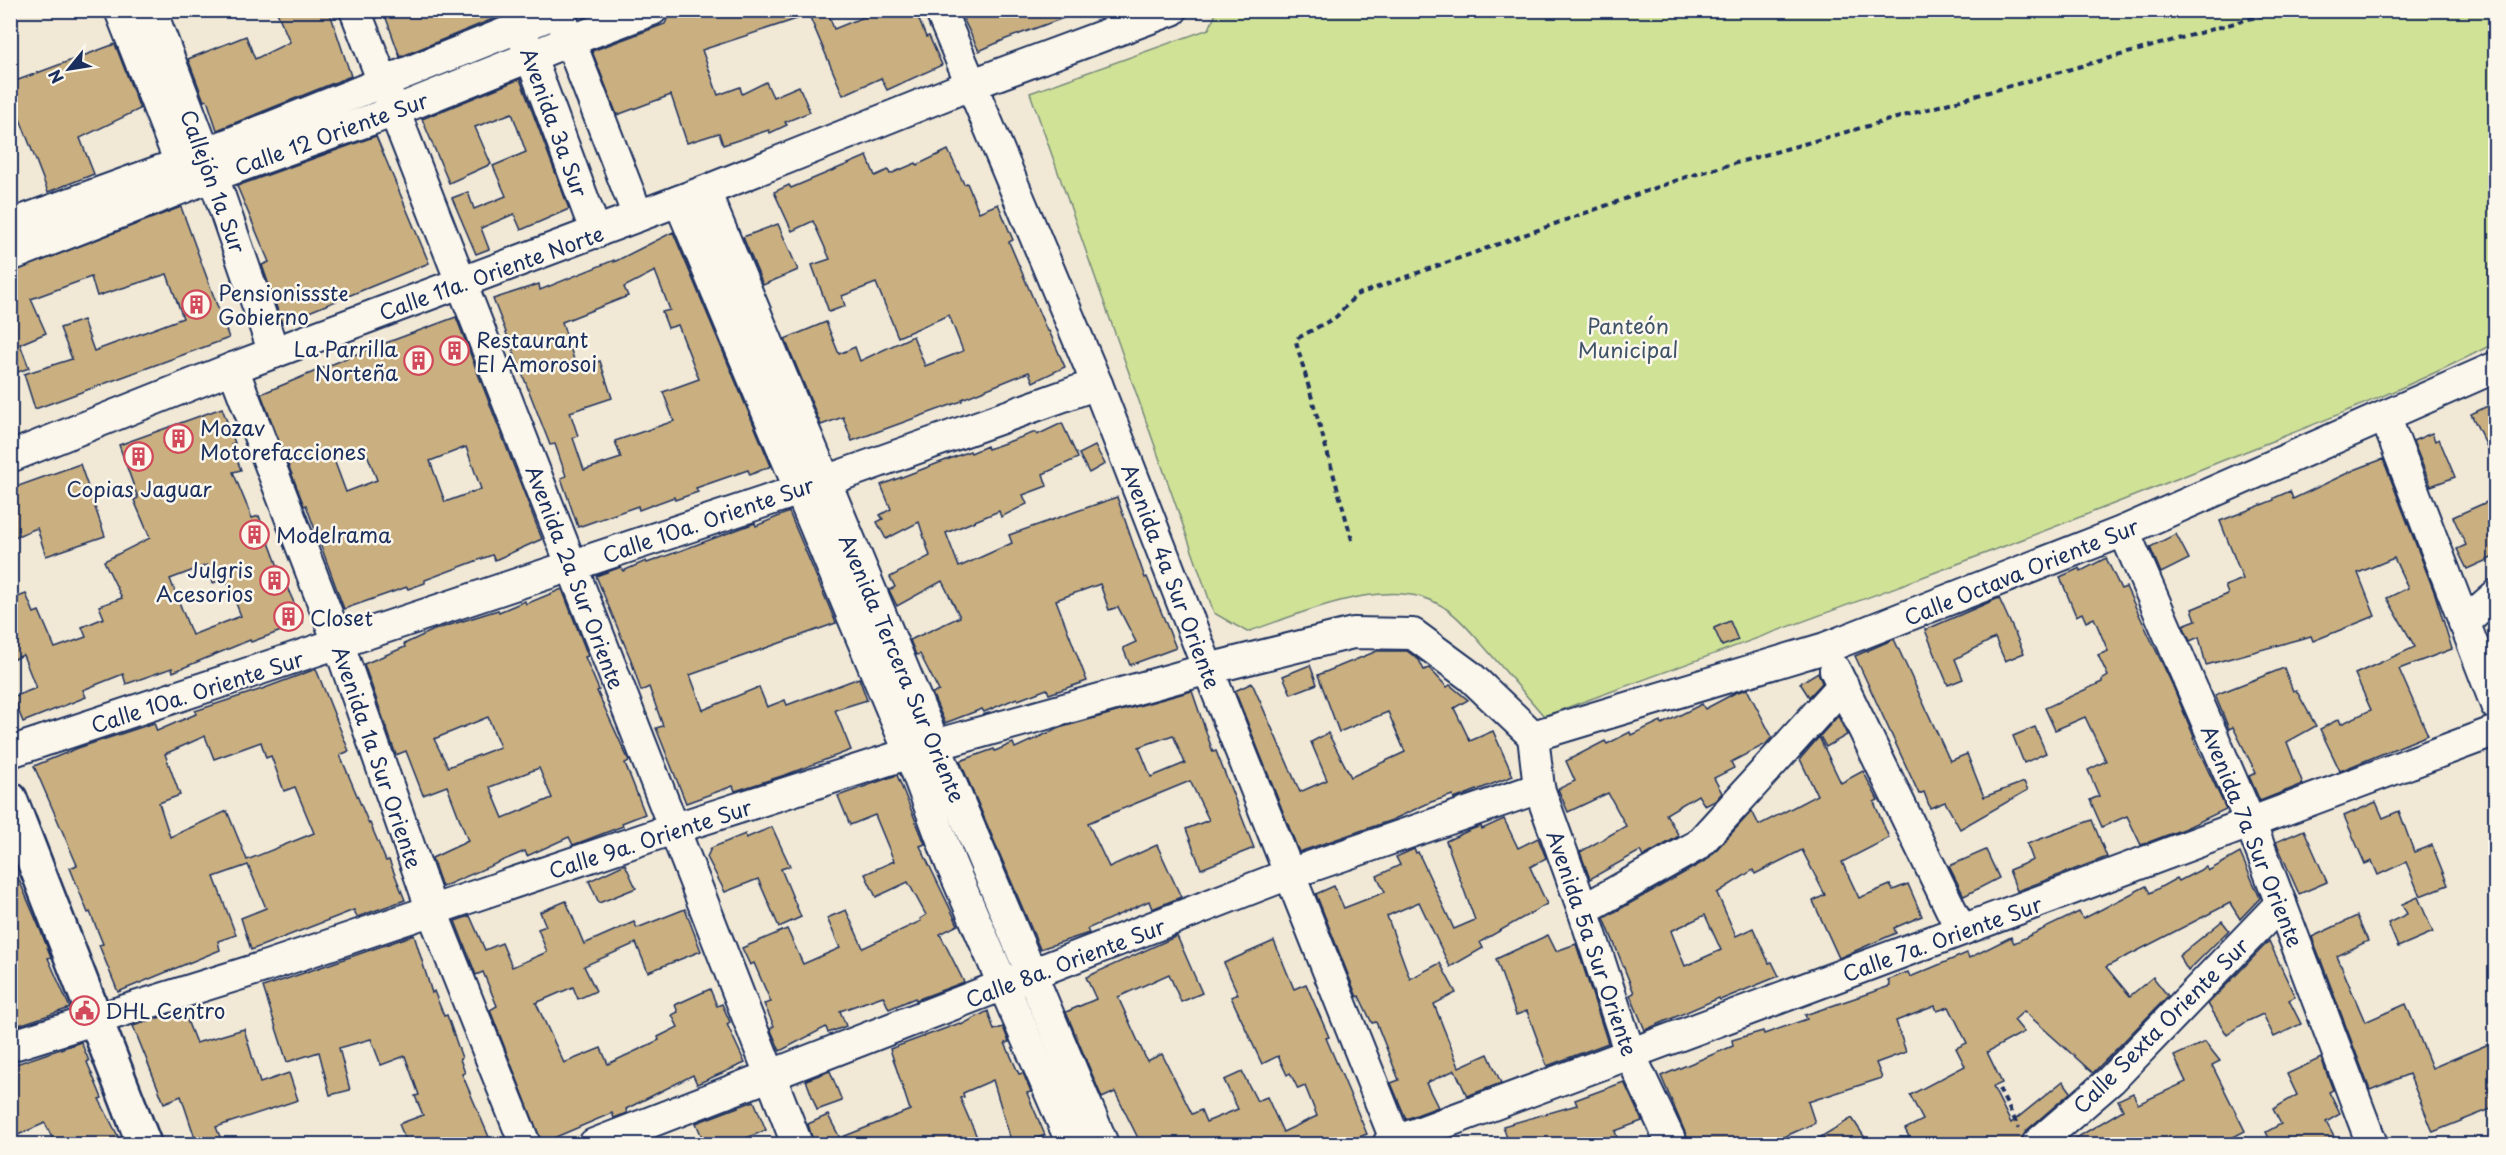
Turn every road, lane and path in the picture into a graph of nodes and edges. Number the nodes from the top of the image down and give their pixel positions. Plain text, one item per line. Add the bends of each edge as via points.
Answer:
1 (120, 10) edge
2 (151, 10) edge
3 (355, 10) edge
4 (652, 10) edge
5 (940, 10) edge
6 (1172, 10) edge
7 (2281, 10) edge
8 (560, 11) edge
9 (517, 18) edge
10 (569, 41) junction
11 (530, 58) junction
12 (384, 82) junction
13 (970, 85) junction
14 (395, 111) junction
15 (197, 169) junction
16 (692, 196) junction
17 (638, 216) junction
18 (13, 224) edge
19 (596, 233) junction
20 (18, 253) edge
21 (462, 282) junction
22 (274, 353) junction
23 (2496, 367) edge
24 (233, 368) junction
25 (1097, 384) junction
26 (2385, 416) junction
27 (10, 457) edge
28 (812, 485) junction
29 (2124, 531) junction
30 (1352, 540) dead end
31 (571, 565) junction
32 (2496, 595) edge
33 (2464, 623) junction
34 (339, 645) junction
35 (1825, 648) junction
36 (1208, 669) junction
37 (1843, 685) junction
38 (2496, 705) edge
39 (2496, 731) edge
40 (1533, 736) junction
41 (922, 750) junction
42 (10, 752) edge
43 (1539, 788) junction
44 (10, 799) edge
45 (2250, 822) junction
46 (674, 829) junction
47 (1289, 874) junction
48 (2281, 903) junction
49 (1583, 910) junction
50 (432, 911) junction
51 (1961, 930) junction
52 (1032, 974) junction
53 (1003, 985) junction
54 (96, 1018) junction
55 (10, 1046) edge
56 (1630, 1054) junction
57 (770, 1077) junction
58 (1999, 1089) dead end
59 (2030, 1140) edge
60 (144, 1144) edge
61 (525, 1144) edge
62 (594, 1144) edge
63 (797, 1144) edge
64 (1072, 1144) edge
65 (1103, 1144) edge
66 (1394, 1144) edge
67 (1672, 1144) edge
68 (2372, 1144) edge

1 - 15 street, Callejón 1a Sur
2 - 15 street, Callejón 1a Sur
3 - 12 street, Avenida 2a Sur Oriente
4 - 10 street, Calle 12 Oriente Sur
5 - 13 street, Avenida 4a Sur Oriente
6 - 13 street, Calle 11a. Oriente Norte
7 - 30 path via 1686,177 1356,295 1336,316 1296,342
8 - 9 street, Calle 12 Oriente Sur
8 - 10 street, Avenida 3a Sur
9 - 11 street, Avenida 3a Sur
9 - 12 street, Calle 12 Oriente Sur
10 - 11 street, Calle 12 Oriente Sur
10 - 17 street, Avenida 3a Sur
11 - 14 street, Calle 12 Oriente Sur
11 - 19 street, Avenida 3a Sur
12 - 14 street, Avenida 2a Sur Oriente
12 - 15 street, Calle 12 Oriente Sur
13 - 16 street, Calle 11a. Oriente Norte
13 - 25 street, Avenida 4a Sur Oriente
14 - 15 street, Calle 12 Oriente Sur
14 - 21 street, Avenida 2a Sur Oriente
15 - 18 street, Calle 12 Oriente Sur
15 - 20 street, Calle 12 Oriente Sur
15 - 22 street, Callejón 1a Sur
16 - 17 street, Calle 11a. Oriente Norte
16 - 28 street, Avenida Tercera Sur Oriente
17 - 19 street, Calle 11a. Oriente Norte
18 - 20 street
19 - 21 street, Calle 11a. Oriente Norte
21 - 22 street, Calle 11a. Oriente Norte
21 - 31 street, Avenida 2a Sur Oriente
22 - 24 street, Calle 11a. Oriente Norte
23 - 26 street, Calle Octava Oriente Sur
24 - 27 street, Calle 11a. Oriente Norte
24 - 34 street, Avenida 1a Sur Oriente
25 - 28 street, Calle 10a. Oriente Sur
25 - 36 street, Avenida 4a Sur Oriente
26 - 29 street, Calle Octava Oriente Sur
26 - 33 street
28 - 31 street, Calle 10a. Oriente Sur
28 - 41 street, Avenida Tercera Sur Oriente
29 - 35 street, Calle Octava Oriente Sur
29 - 45 street, Avenida 7a Sur Oriente
31 - 34 street, Calle 10a. Oriente Sur
31 - 46 street, Avenida 2a Sur Oriente
32 - 33 street
33 - 38 street
34 - 42 street, Calle 10a. Oriente Sur
34 - 50 street, Avenida 1a Sur Oriente
35 - 37 street
35 - 40 street, Calle Octava Oriente Sur
36 - 40 street, Calle 9a. Oriente Sur via 1353,633 1413,634 1470,676
36 - 41 street, Calle 9a. Oriente Sur
36 - 47 street, Avenida 4a Sur Oriente
37 - 49 street via 1698,845
37 - 51 street
39 - 45 street, Calle 7a. Oriente Sur
40 - 43 street, Avenida 5a Sur Oriente
41 - 46 street, Calle 9a. Oriente Sur
41 - 52 street, Avenida Tercera Sur Oriente
41 - 53 street, Avenida Tercera Sur Oriente via 951,864
43 - 47 street, Calle 8a. Oriente Sur
43 - 49 street, Avenida 5a Sur Oriente
44 - 54 main road
45 - 48 street, Avenida 7a Sur Oriente
45 - 51 street, Calle 7a. Oriente Sur
46 - 50 street, Calle 9a. Oriente Sur
46 - 57 street, Avenida 2a Sur Oriente
47 - 52 street, Calle 8a. Oriente Sur
47 - 66 street, Avenida 4a Sur Oriente
48 - 59 street, Calle Sexta Oriente Sur via 2112,1080
48 - 68 street, Avenida 7a Sur Oriente
49 - 56 street, Avenida 5a Sur Oriente
50 - 54 street, Calle 9a. Oriente Sur
50 - 61 street, Avenida 1a Sur Oriente
51 - 56 street, Calle 7a. Oriente Sur
52 - 53 street, Calle 8a. Oriente Sur
52 - 65 street, Avenida Tercera Sur Oriente
53 - 57 street, Calle 8a. Oriente Sur
53 - 64 street, Avenida Tercera Sur Oriente
54 - 55 street, Calle 9a. Oriente Sur
54 - 60 main road
56 - 66 street, Calle 7a. Oriente Sur
56 - 67 street, Avenida 5a Sur Oriente
57 - 62 street, Calle 8a. Oriente Sur
57 - 63 street, Avenida 2a Sur Oriente
58 - 59 path

